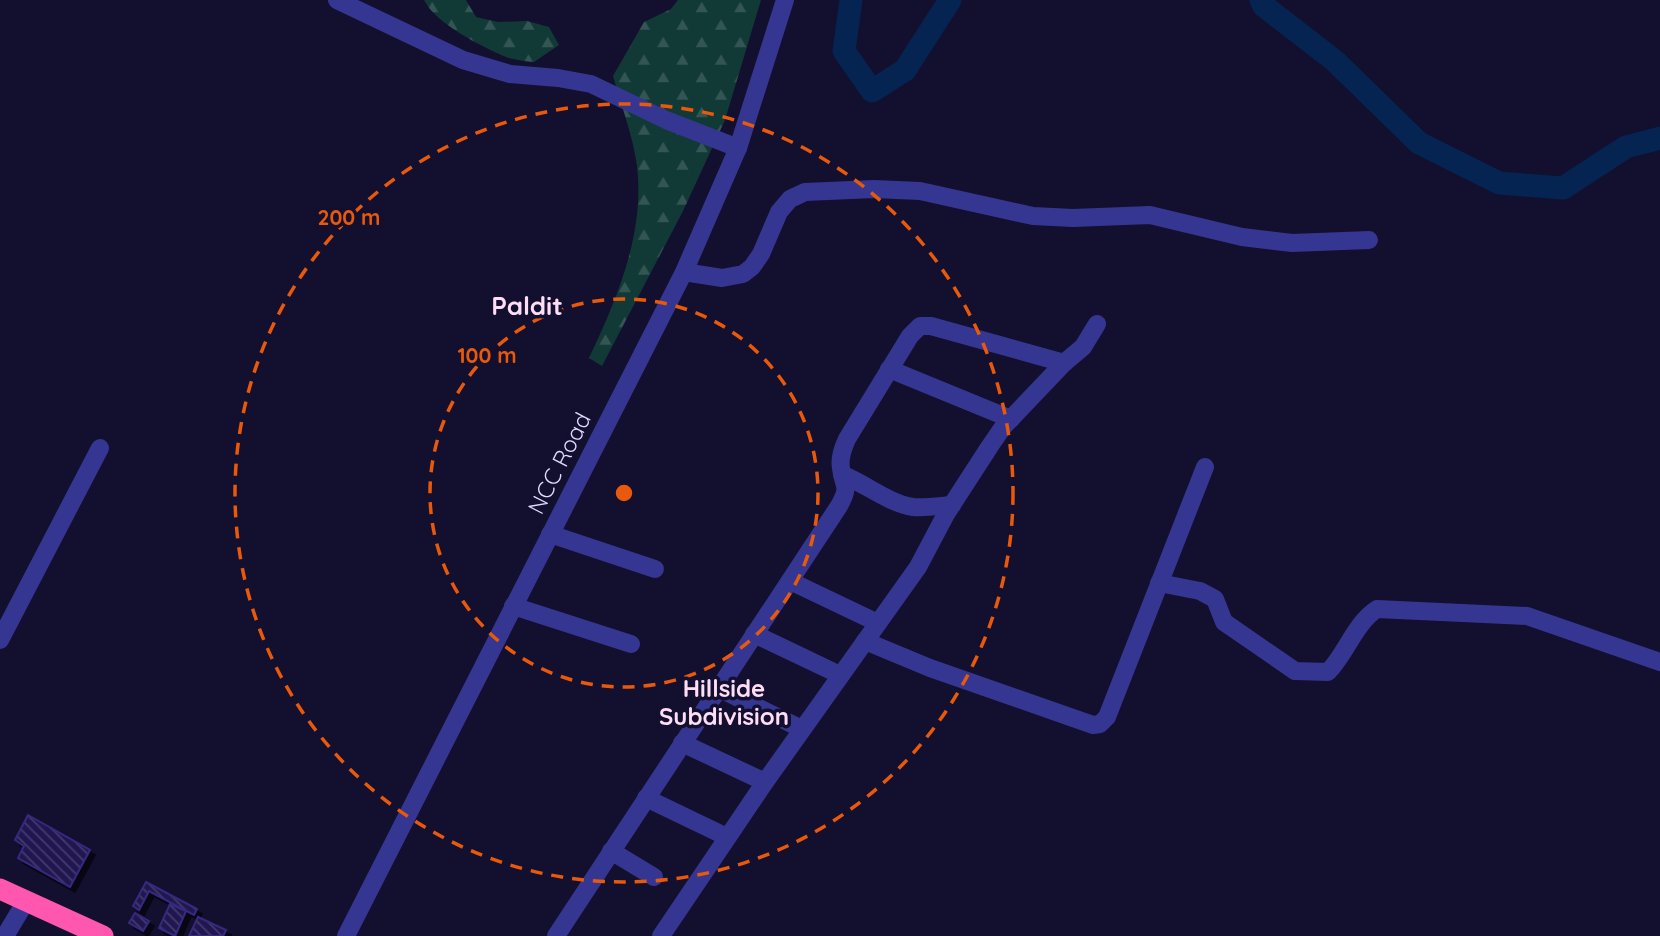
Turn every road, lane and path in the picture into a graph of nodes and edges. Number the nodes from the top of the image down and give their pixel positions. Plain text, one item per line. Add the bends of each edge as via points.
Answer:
1 (337, 0) edge
2 (785, 0) edge
3 (738, 148) junction
4 (1370, 240) dead end
5 (684, 272) junction
6 (1097, 324) dead end
7 (1064, 363) junction
8 (890, 369) junction
9 (1011, 419) junction
10 (100, 448) dead end
11 (1205, 467) dead end
12 (843, 475) junction
13 (951, 505) junction
14 (550, 534) junction
15 (655, 569) dead end
16 (790, 580) junction
17 (1159, 583) junction
18 (513, 606) junction
19 (878, 623) junction
20 (754, 634) junction
21 (0, 640) edge
22 (865, 641) junction
23 (631, 644) dead end
24 (1660, 662) edge
25 (840, 675) junction
26 (718, 688) junction
27 (802, 729) junction
28 (682, 743) junction
29 (765, 782) junction
30 (646, 798) junction
31 (727, 837) junction
32 (611, 851) junction
33 (654, 877) dead end
34 (0, 889) edge
35 (26, 901) junction
36 (8, 931) dead end
37 (103, 936) edge
38 (346, 936) edge
39 (556, 936) edge
40 (661, 936) edge

1 - 3 street via 463,60 510,74 591,84
2 - 3 street, NCC Road
3 - 5 street, NCC Road
4 - 5 street via 1292,243 1242,237 1150,215 1033,216 920,191 805,192 790,199 779,212 761,254 743,274 722,278
5 - 14 street, NCC Road
6 - 7 street via 1083,347
7 - 8 street via 920,326
7 - 9 street
8 - 9 street
8 - 12 street via 847,439 842,452
9 - 13 street
10 - 21 street
11 - 17 street
12 - 13 street via 913,507
12 - 16 street via 845,496
13 - 19 street via 918,567
14 - 15 street
14 - 18 street, NCC Road
16 - 19 street
16 - 20 street
17 - 22 street via 1107,717 1100,724 956,677
17 - 24 street via 1200,591 1215,599 1224,622 1295,671 1328,672 1377,609 1527,616
18 - 23 street
18 - 38 street, NCC Road
19 - 22 street
20 - 25 street
20 - 26 street
22 - 25 street
25 - 27 street
26 - 27 street
26 - 28 street
27 - 29 street
28 - 29 street
28 - 30 street
29 - 31 street
30 - 31 street
30 - 32 street
31 - 40 street
32 - 33 street
32 - 39 street
34 - 35 highway
35 - 36 street
35 - 37 highway

